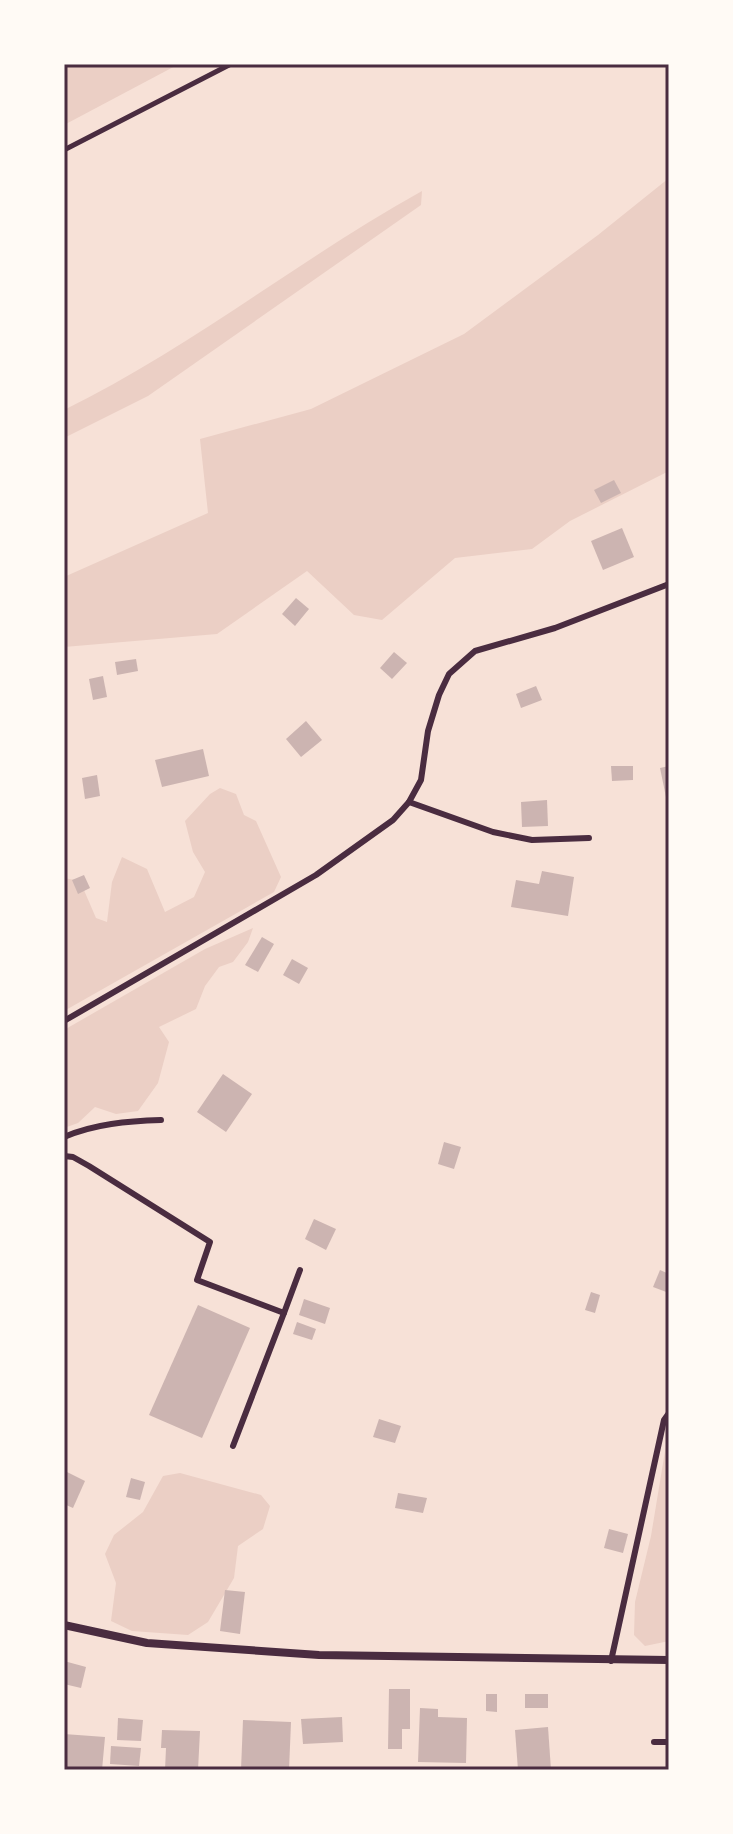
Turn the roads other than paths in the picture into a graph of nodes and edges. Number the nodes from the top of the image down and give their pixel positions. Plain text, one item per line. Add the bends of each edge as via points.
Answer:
1 (669, 584) edge
2 (409, 802) junction
3 (589, 838) dead end
4 (64, 1021) edge
5 (161, 1120) dead end
6 (64, 1137) edge
7 (64, 1156) edge
8 (300, 1270) dead end
9 (284, 1313) junction
10 (669, 1413) edge
11 (233, 1446) dead end
12 (64, 1625) edge
13 (669, 1660) edge
14 (611, 1661) junction
15 (654, 1742) dead end
16 (669, 1742) edge

1 - 2 lane via 555,628 475,651 449,674 439,695 421,780
2 - 3 lane via 532,840
2 - 4 lane via 393,820 316,875
5 - 6 lane via 130,1121
7 - 9 lane via 89,1166 210,1242 197,1280
8 - 9 lane
9 - 11 lane
10 - 14 lane
12 - 14 street via 147,1643 319,1655
13 - 14 street
15 - 16 lane

